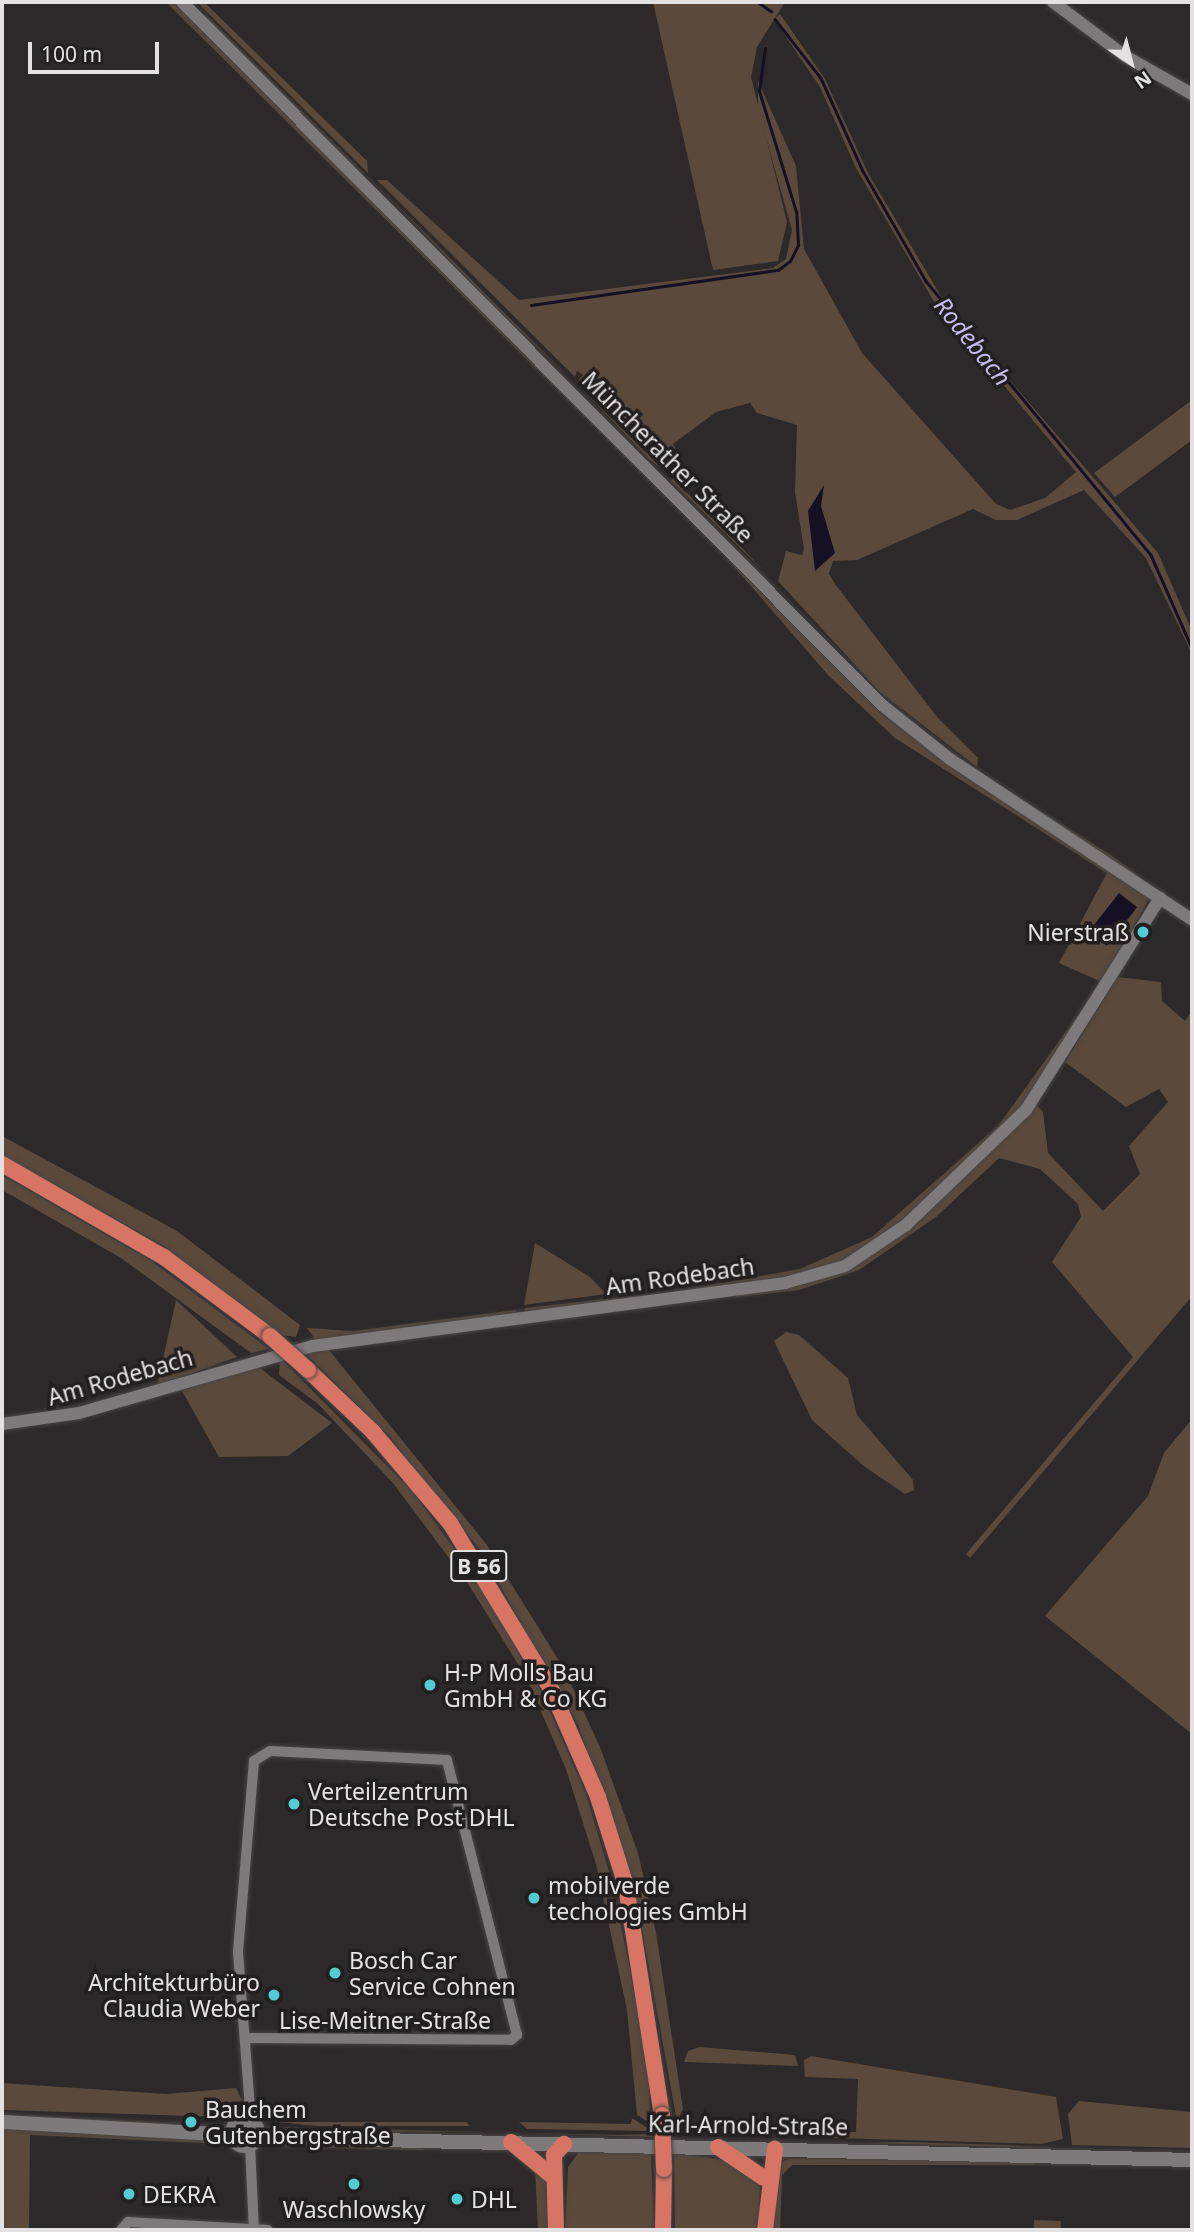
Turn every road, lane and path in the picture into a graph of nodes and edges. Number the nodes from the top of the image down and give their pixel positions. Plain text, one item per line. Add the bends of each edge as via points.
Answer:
1 (182, 2) edge
2 (1053, 2) edge
3 (1192, 94) edge
4 (1160, 898) junction
5 (1192, 920) edge
6 (2, 1164) edge
7 (2, 1424) edge
8 (247, 2038) junction
9 (2, 2122) edge
10 (246, 2133) junction
11 (510, 2142) junction
12 (564, 2144) junction
13 (718, 2147) junction
14 (775, 2149) junction
15 (1192, 2160) edge
16 (552, 2176) junction
17 (764, 2178) junction
18 (767, 2203) junction
19 (556, 2210) junction
20 (254, 2229) edge
21 (121, 2230) edge
22 (268, 2230) edge
23 (556, 2230) edge
24 (663, 2230) edge
25 (765, 2230) edge

1 - 4 street, Müncherather Straße via 882,705 950,759
2 - 3 street via 1125,56
4 - 5 street
4 - 7 street, Am Rodebach via 1026,1110 906,1224 845,1266 785,1283 313,1346 79,1413
6 - 24 highway, B 56, bridge via 164,1257 270,1336 373,1432 450,1523 552,1691 598,1797 626,1886 662,2115
8 - 8 street, Lise-Meitner-Straße via 511,2040 517,2035 447,1760 260,1752 238,1952
8 - 10 street, Lise-Meitner-Straße
9 - 10 main road, Karl-Arnold-Straße
10 - 11 main road, Karl-Arnold-Straße
10 - 20 street, Lise-Meitner-Straße
11 - 12 main road, Karl-Arnold-Straße
11 - 16 highway
12 - 13 main road, Karl-Arnold-Straße
12 - 16 highway via 554,2155
12 - 19 highway
13 - 14 main road, Karl-Arnold-Straße
13 - 17 highway
14 - 15 main road, Karl-Arnold-Straße
14 - 17 highway via 764,2162
14 - 18 highway
16 - 19 highway
17 - 18 highway
18 - 25 highway
19 - 23 highway
20 - 21 street via 128,2222
20 - 22 street

